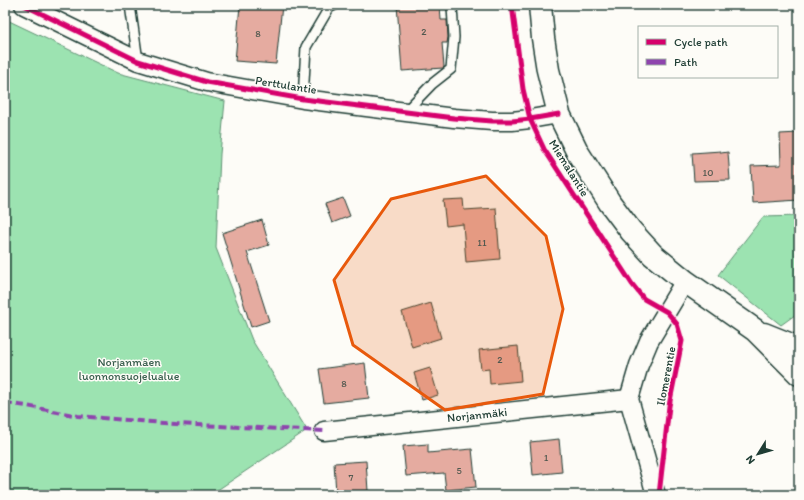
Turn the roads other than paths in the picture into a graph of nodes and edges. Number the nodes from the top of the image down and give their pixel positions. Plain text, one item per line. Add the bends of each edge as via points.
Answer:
1 (24, 5) edge
2 (130, 5) edge
3 (451, 5) edge
4 (540, 5) edge
5 (328, 6) edge
6 (138, 61) junction
7 (303, 99) junction
8 (405, 112) junction
9 (559, 114) junction
10 (685, 281) junction
11 (755, 330) junction
12 (799, 348) edge
13 (799, 374) edge
14 (629, 399) junction
15 (324, 431) dead end
16 (656, 495) edge

1 - 6 street, Perttulantie
2 - 6 lane
3 - 8 lane via 454,37 451,69 432,84
4 - 9 street, Miemalantie via 548,70
5 - 7 lane via 306,47
6 - 7 street, Perttulantie via 207,82
7 - 8 street, Perttulantie
8 - 9 street, Perttulantie via 492,121 530,120
9 - 10 street, Miemalantie via 578,152 631,231 653,255
10 - 11 street, Miemalantie
10 - 14 street, Ilomerentie via 649,341
11 - 12 street, Miemalantie
11 - 13 street, Miemalantie
14 - 15 street, Norjanmäki
14 - 16 street

